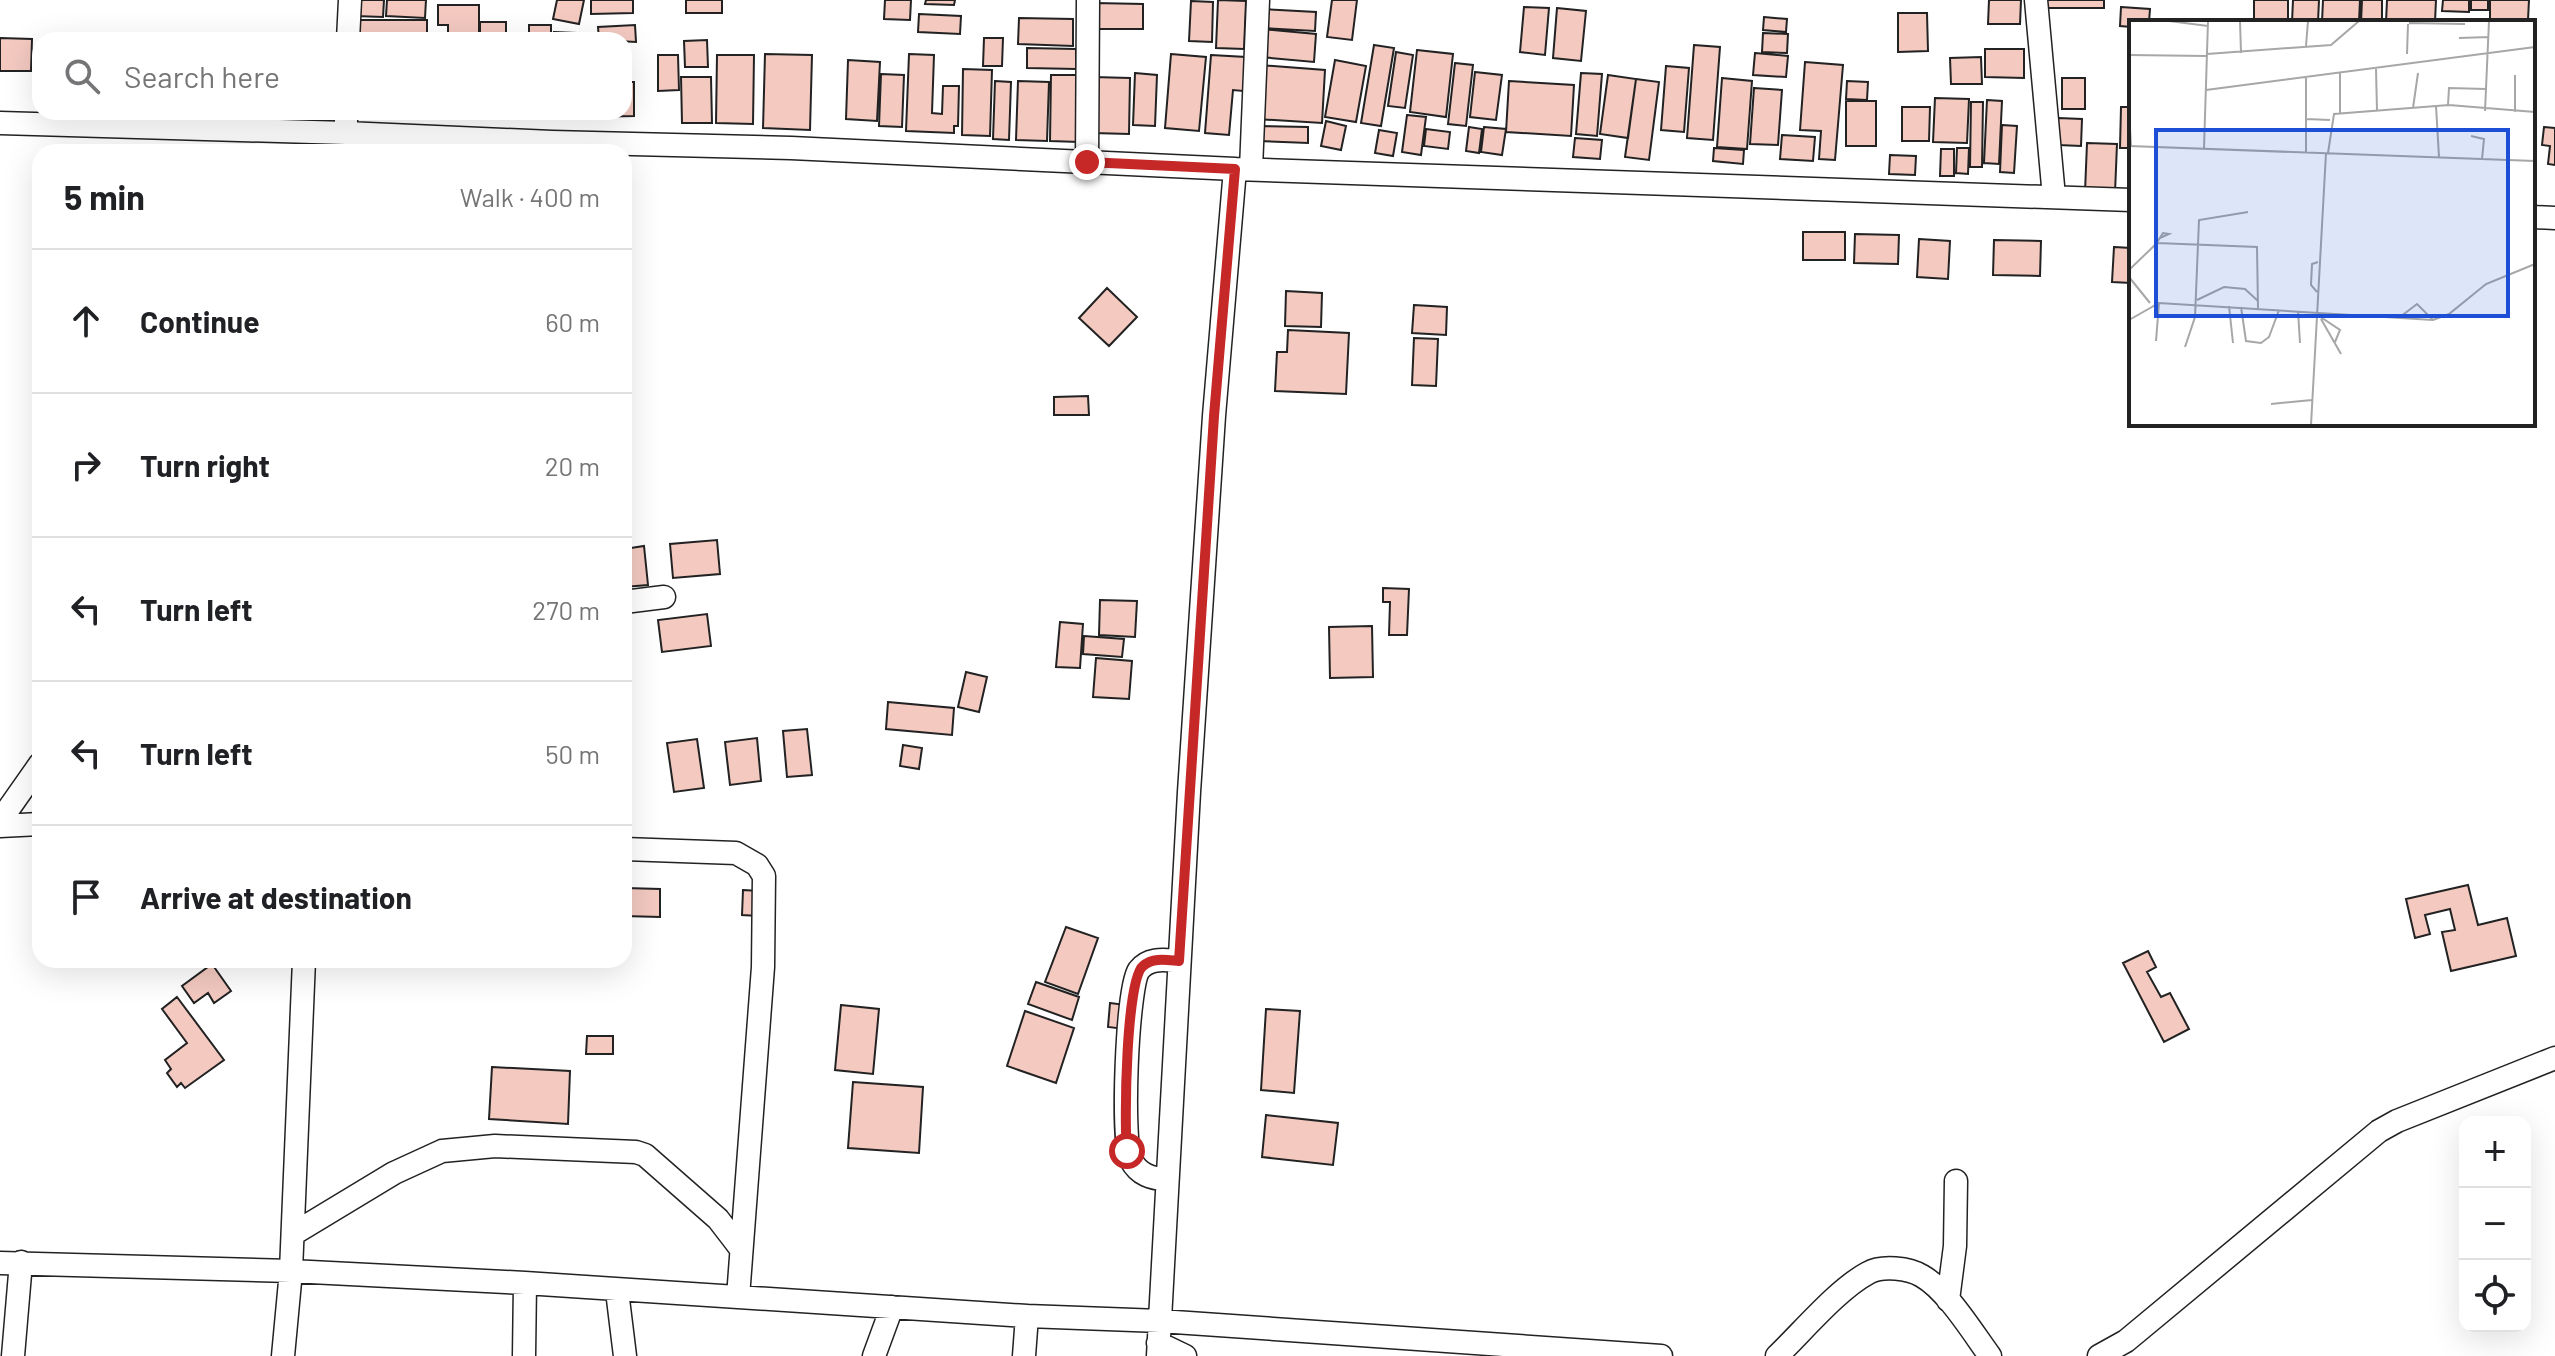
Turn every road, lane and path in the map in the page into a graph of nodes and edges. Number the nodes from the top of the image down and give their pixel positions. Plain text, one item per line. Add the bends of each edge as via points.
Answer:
1 (350, 0) edge
2 (1088, 0) edge
3 (1258, 0) edge
4 (2036, 0) edge
5 (348, 32) edge
6 (346, 122) edge
7 (0, 123) edge
8 (1087, 162) junction
9 (1243, 169) junction
10 (2054, 197) junction
11 (2129, 200) edge
12 (2535, 217) edge
13 (2555, 218) edge
14 (664, 597) dead end
15 (632, 601) edge
16 (32, 788) edge
17 (0, 823) edge
18 (32, 824) edge
19 (632, 849) edge
20 (1179, 961) junction
21 (304, 968) edge
22 (2555, 1058) edge
23 (1167, 1180) junction
24 (1956, 1181) dead end
25 (293, 1234) junction
26 (741, 1249) junction
27 (10, 1263) edge
28 (291, 1271) junction
29 (525, 1283) junction
30 (617, 1291) junction
31 (738, 1297) junction
32 (1948, 1300) junction
33 (892, 1307) junction
34 (1027, 1316) junction
35 (1159, 1340) edge
36 (13, 1356) edge
37 (283, 1356) edge
38 (524, 1356) edge
39 (625, 1356) edge
40 (874, 1356) edge
41 (1024, 1356) edge
42 (1185, 1356) edge
43 (1661, 1356) edge
44 (1777, 1356) edge
45 (1990, 1356) edge
46 (2099, 1356) edge

1 - 5 street
2 - 8 street
3 - 9 street
4 - 10 street
6 - 7 street
6 - 8 street via 552,142
8 - 9 street
9 - 10 street
9 - 20 street via 1214,416
10 - 11 street
12 - 13 street
14 - 15 street
16 - 17 street
17 - 18 street
19 - 26 street via 736,853 757,865 764,876 763,967
20 - 23 street
20 - 23 street via 1154,960 1141,966 1135,977 1129,1042 1127,1151 1142,1174
21 - 25 street
22 - 46 street via 2379,1131 2126,1341
23 - 35 street
24 - 32 street
25 - 26 street via 394,1173 442,1151 495,1146 645,1155 718,1219
25 - 28 street
26 - 31 street
27 - 28 street
27 - 36 street
28 - 29 street
28 - 37 street
29 - 30 street
29 - 38 street
30 - 31 street
30 - 39 street
31 - 33 street
32 - 44 street via 1922,1275 1895,1268 1871,1271
32 - 45 street
33 - 34 street
33 - 40 street
34 - 35 street
34 - 41 street
35 - 42 street
35 - 43 street

